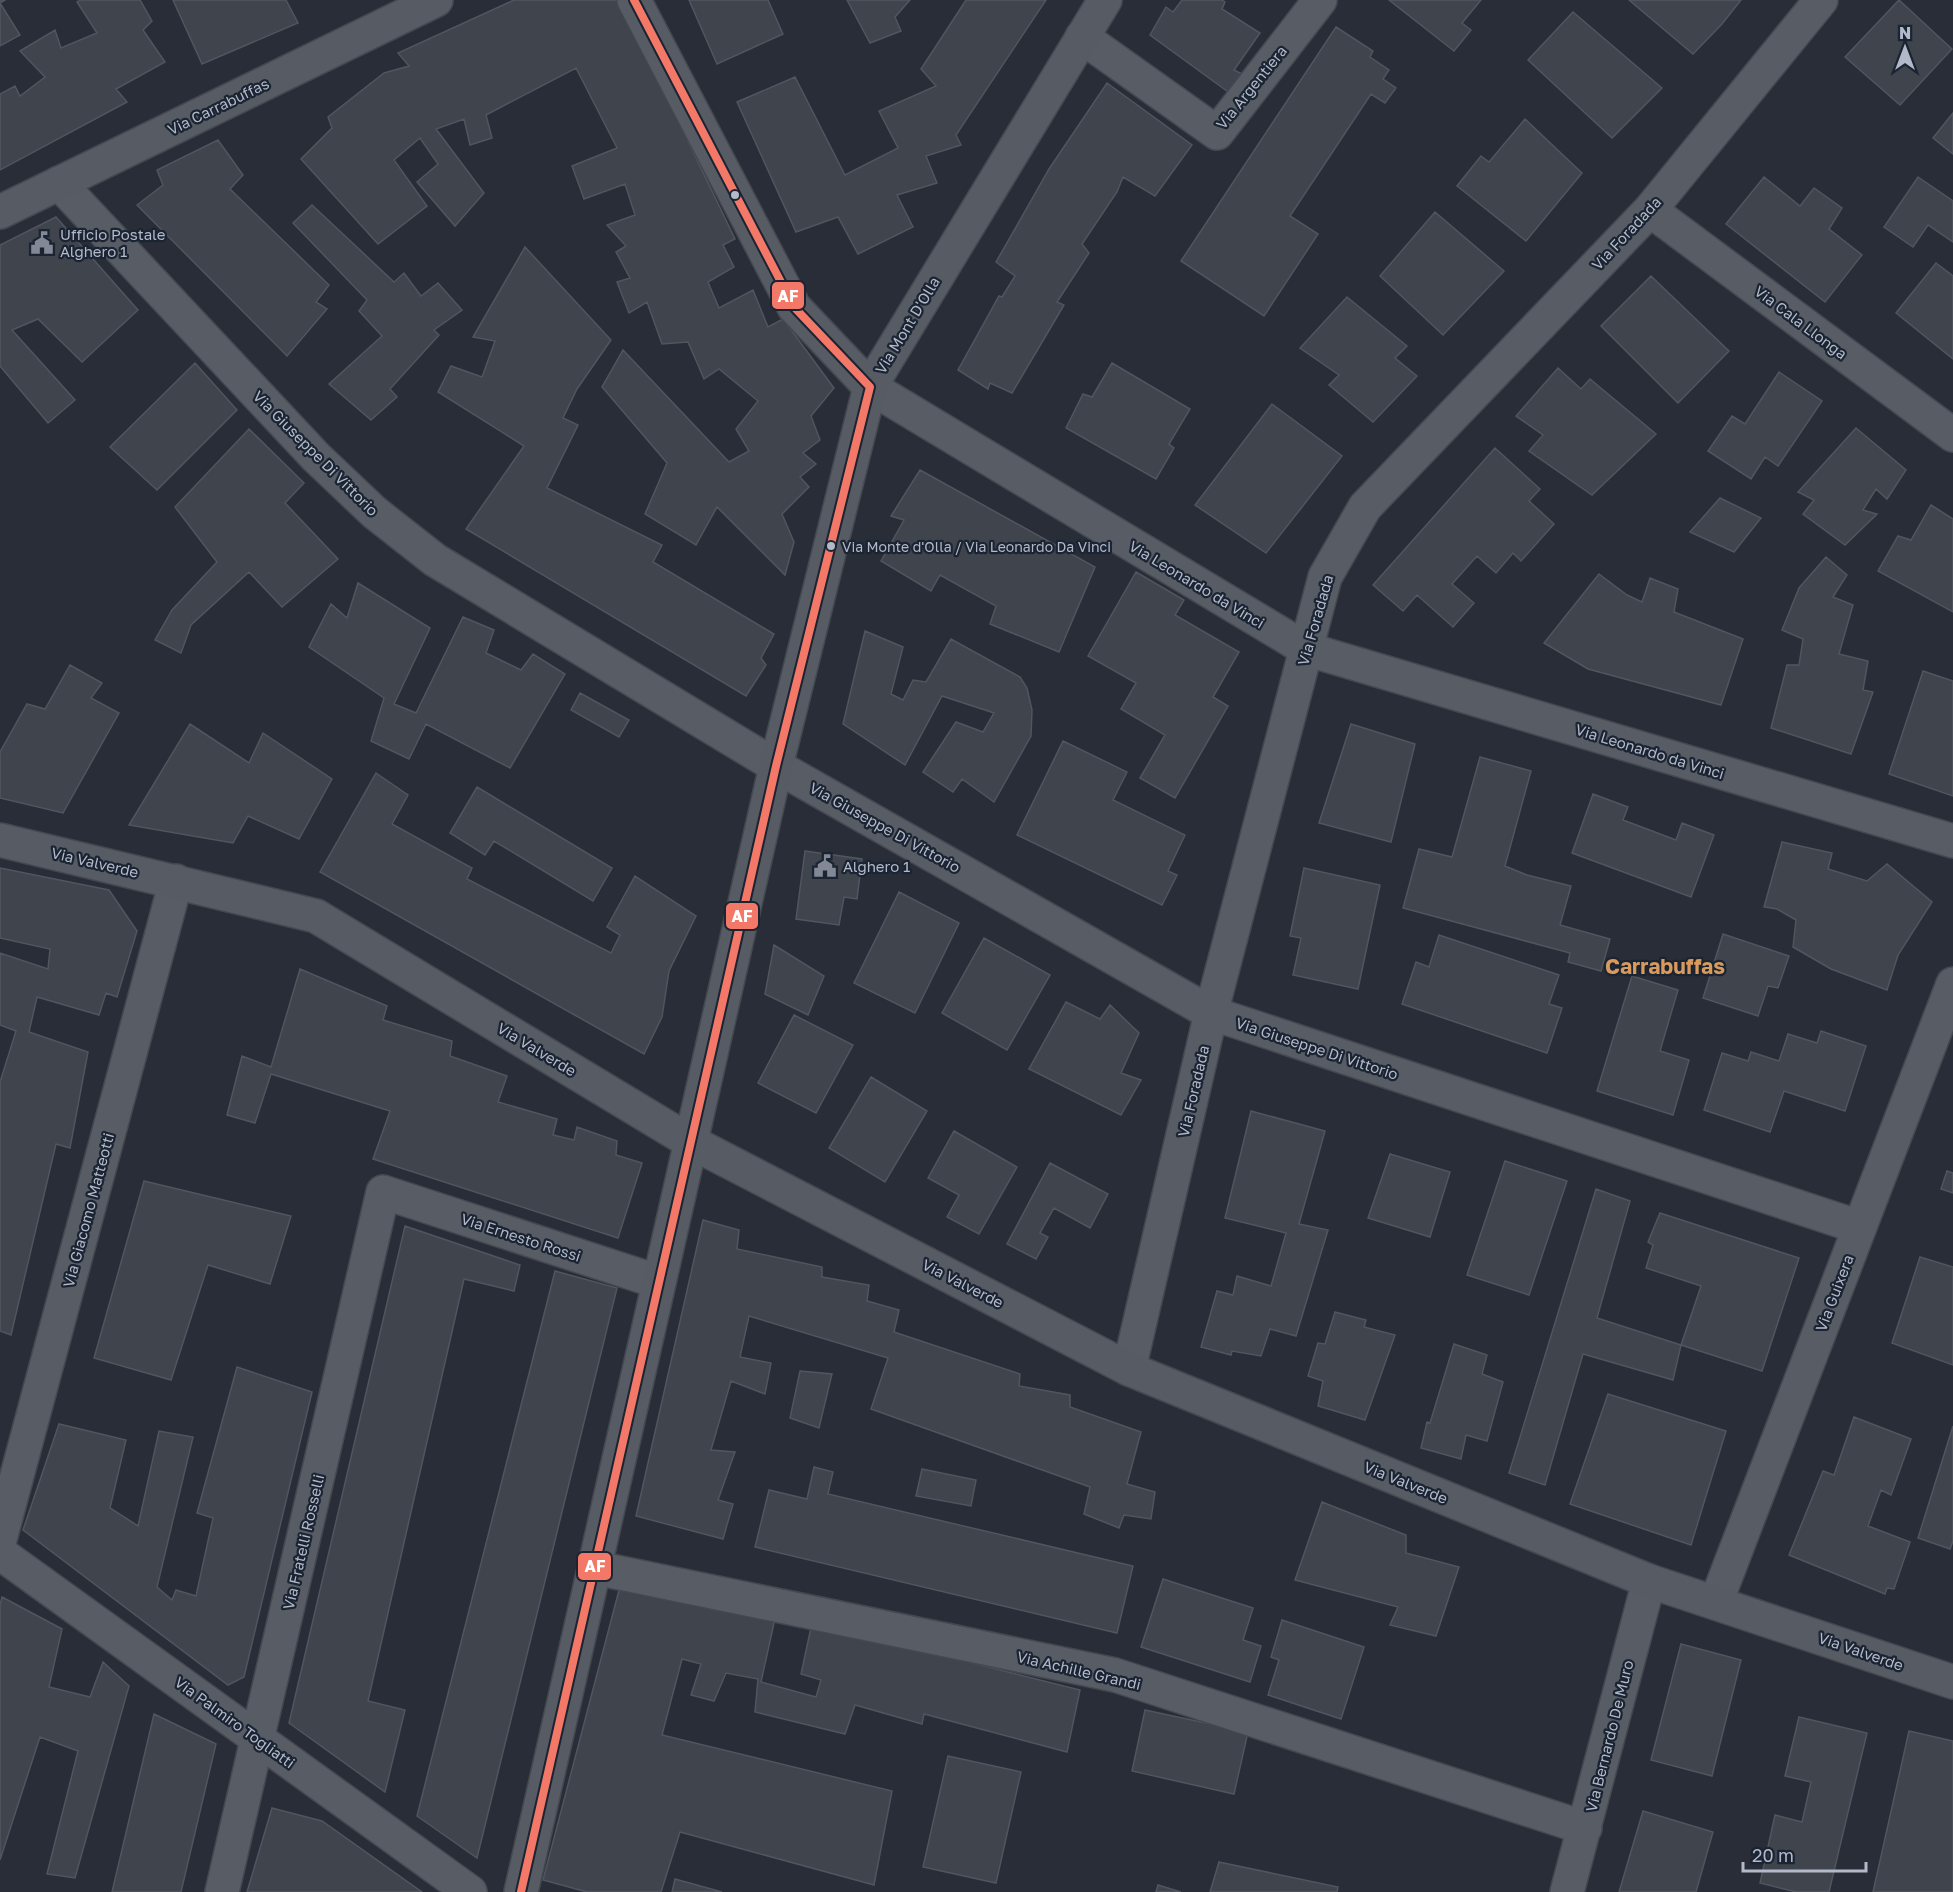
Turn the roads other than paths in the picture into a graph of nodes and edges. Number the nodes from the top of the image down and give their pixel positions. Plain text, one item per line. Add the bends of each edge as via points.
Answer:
1 (436, 0) edge
2 (634, 0) edge
3 (1105, 0) edge
4 (1320, 0) edge
5 (1821, 0) edge
6 (1082, 38) junction
7 (59, 183) junction
8 (1650, 210) junction
9 (0, 212) edge
10 (870, 387) junction
11 (1953, 435) edge
12 (1306, 649) junction
13 (776, 766) junction
14 (0, 840) edge
15 (1953, 841) edge
16 (176, 881) junction
17 (1953, 984) edge
18 (1211, 1012) junction
19 (691, 1142) junction
20 (383, 1192) joint
21 (1859, 1227) junction
22 (659, 1282) junction
23 (1129, 1369) junction
24 (0, 1539) edge
25 (0, 1553) edge
26 (596, 1568) junction
27 (1649, 1581) junction
28 (1716, 1602) junction
29 (1953, 1682) edge
30 (258, 1738) junction
31 (1585, 1828) junction
32 (222, 1892) edge
33 (470, 1892) edge
34 (521, 1892) edge
35 (1567, 1892) edge

1 - 7 street, Via Carrabuffas
2 - 10 street, Via Leonardo da Vinci via 795,307
3 - 6 street, Via Mont D'Olla
4 - 6 street, Via Argentiera via 1217,133
5 - 8 street, Via Foradada
6 - 10 street, Via Mont D'Olla
7 - 9 street, Via Carrabuffas
7 - 13 street, Via Giuseppe Di Vittorio via 316,457 374,512 435,560
8 - 11 street, Via Cala Llonga
8 - 12 street, Via Foradada via 1365,507 1325,577
10 - 12 street, Via Leonardo da Vinci
10 - 13 street, Via Mont D'Olla
12 - 15 street, Via Leonardo da Vinci
12 - 18 street, Via Foradada
13 - 18 street, Via Giuseppe Di Vittorio
13 - 19 street, Via Mont D'Olla
14 - 16 street, Via Valverde
16 - 19 street, Via Valverde via 316,916
16 - 24 street, Via Giacomo Matteotti
17 - 21 street, Via Guixera
18 - 21 street, Via Giuseppe Di Vittorio
18 - 23 street, Via Foradada
19 - 22 street, Via Mont D'Olla
19 - 23 street, Via Valverde
20 - 22 street, Via Ernesto Rossi
20 - 30 street, Via Fratelli Rosselli
21 - 28 street, Via Guixera
22 - 26 street, Via Mont D'Olla
23 - 27 street, Via Valverde
25 - 30 street, Via Palmiro Togliatti
26 - 31 street, Via Achille Grandi via 1115,1675
26 - 34 street, Via Mont D'Olla
27 - 28 street, Via Valverde
27 - 31 street, Via Bernardo De Muro
28 - 29 street, Via Valverde
30 - 32 street, Via Fratelli Rosselli
30 - 33 street, Via Palmiro Togliatti
31 - 35 street, Via Bernardo De Muro

